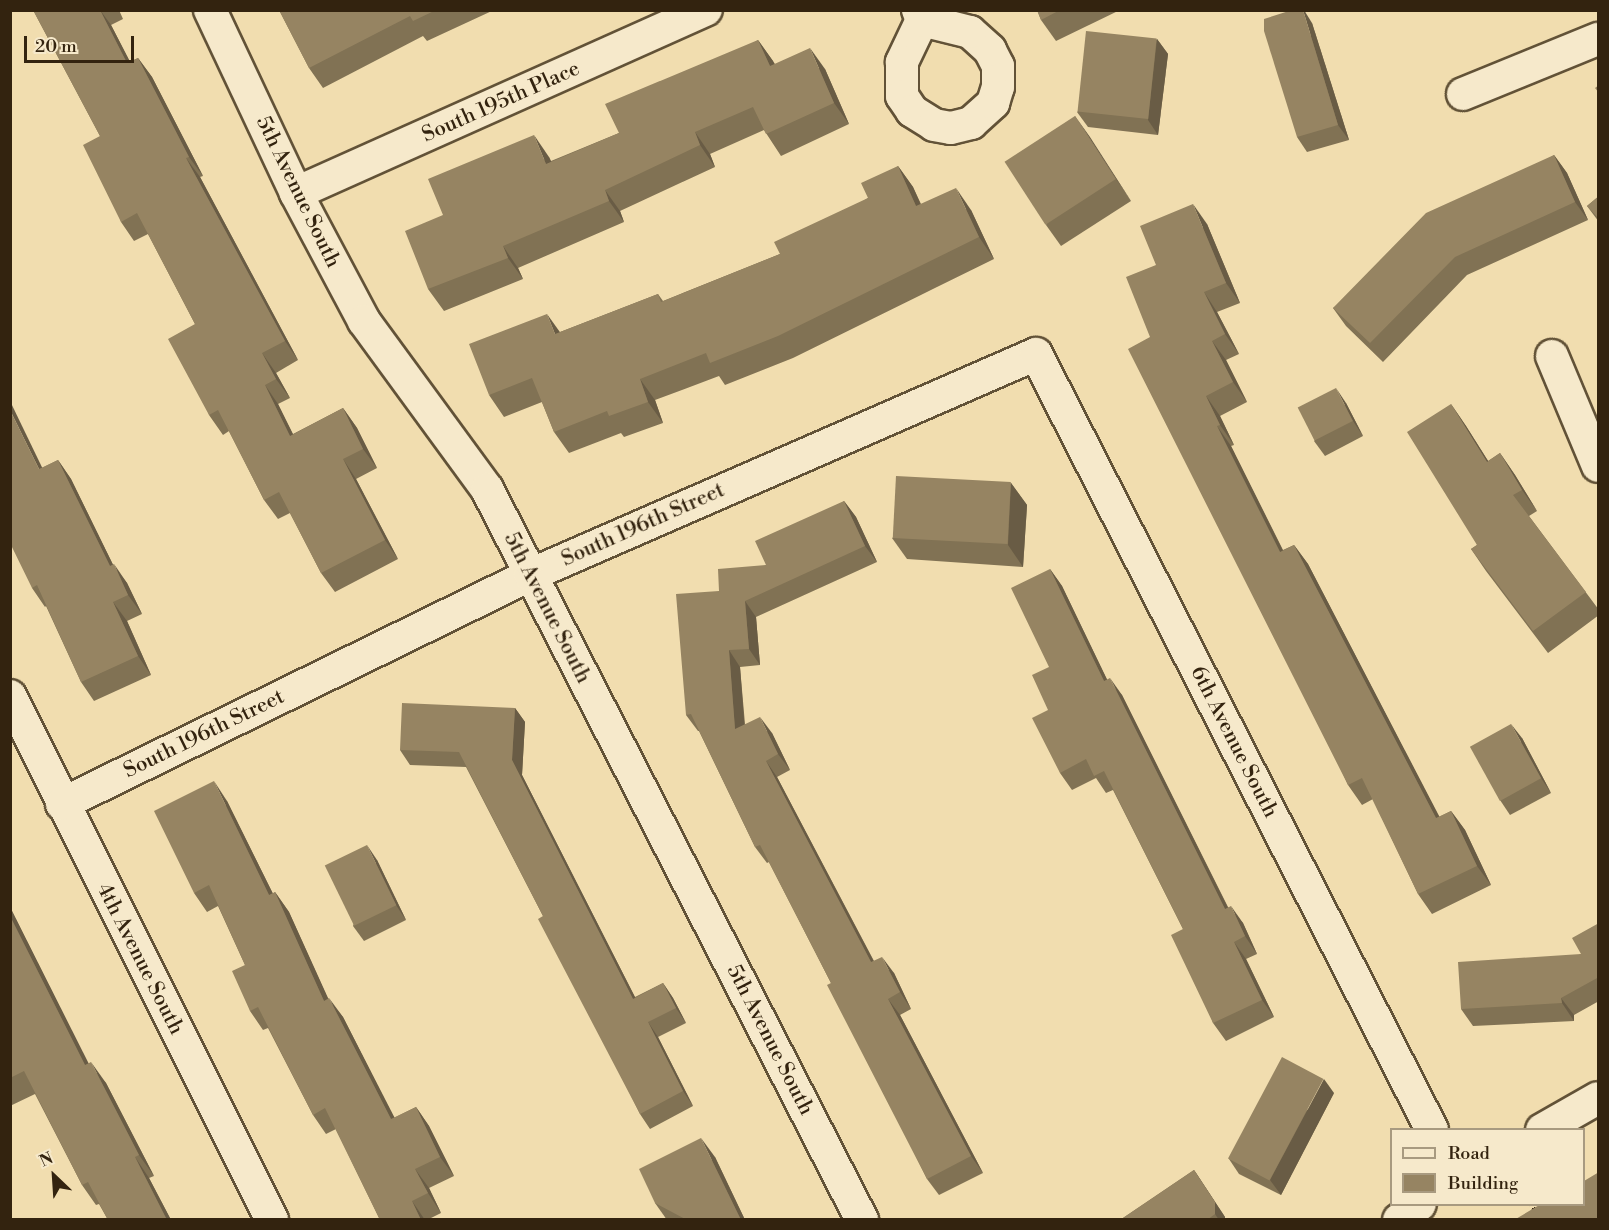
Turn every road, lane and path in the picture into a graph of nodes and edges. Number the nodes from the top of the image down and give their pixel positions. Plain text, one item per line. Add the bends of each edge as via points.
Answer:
1 (210, 10) edge
2 (706, 10) edge
3 (1599, 39) edge
4 (1463, 94) dead end
5 (297, 193) junction
6 (1036, 354) joint
7 (1552, 356) dead end
8 (1599, 466) edge
9 (530, 575) junction
10 (10, 696) edge
11 (62, 804) junction
12 (1599, 1098) edge
13 (1431, 1128) edge
14 (1546, 1128) edge
15 (1417, 1206) edge
16 (1532, 1206) edge
17 (272, 1220) edge
18 (862, 1220) edge
19 (1399, 1220) edge
20 (1540, 1220) edge

1 - 5 street, 5th Avenue South
2 - 5 street, South 195th Place
3 - 4 street
5 - 9 street, 5th Avenue South via 364,321 487,489
6 - 9 street, South 196th Street
6 - 13 street, 6th Avenue South
7 - 8 street
9 - 11 street, South 196th Street
9 - 18 street, 5th Avenue South
10 - 11 street, 4th Avenue South
11 - 17 street, 4th Avenue South
12 - 14 street
15 - 19 street
16 - 20 path

